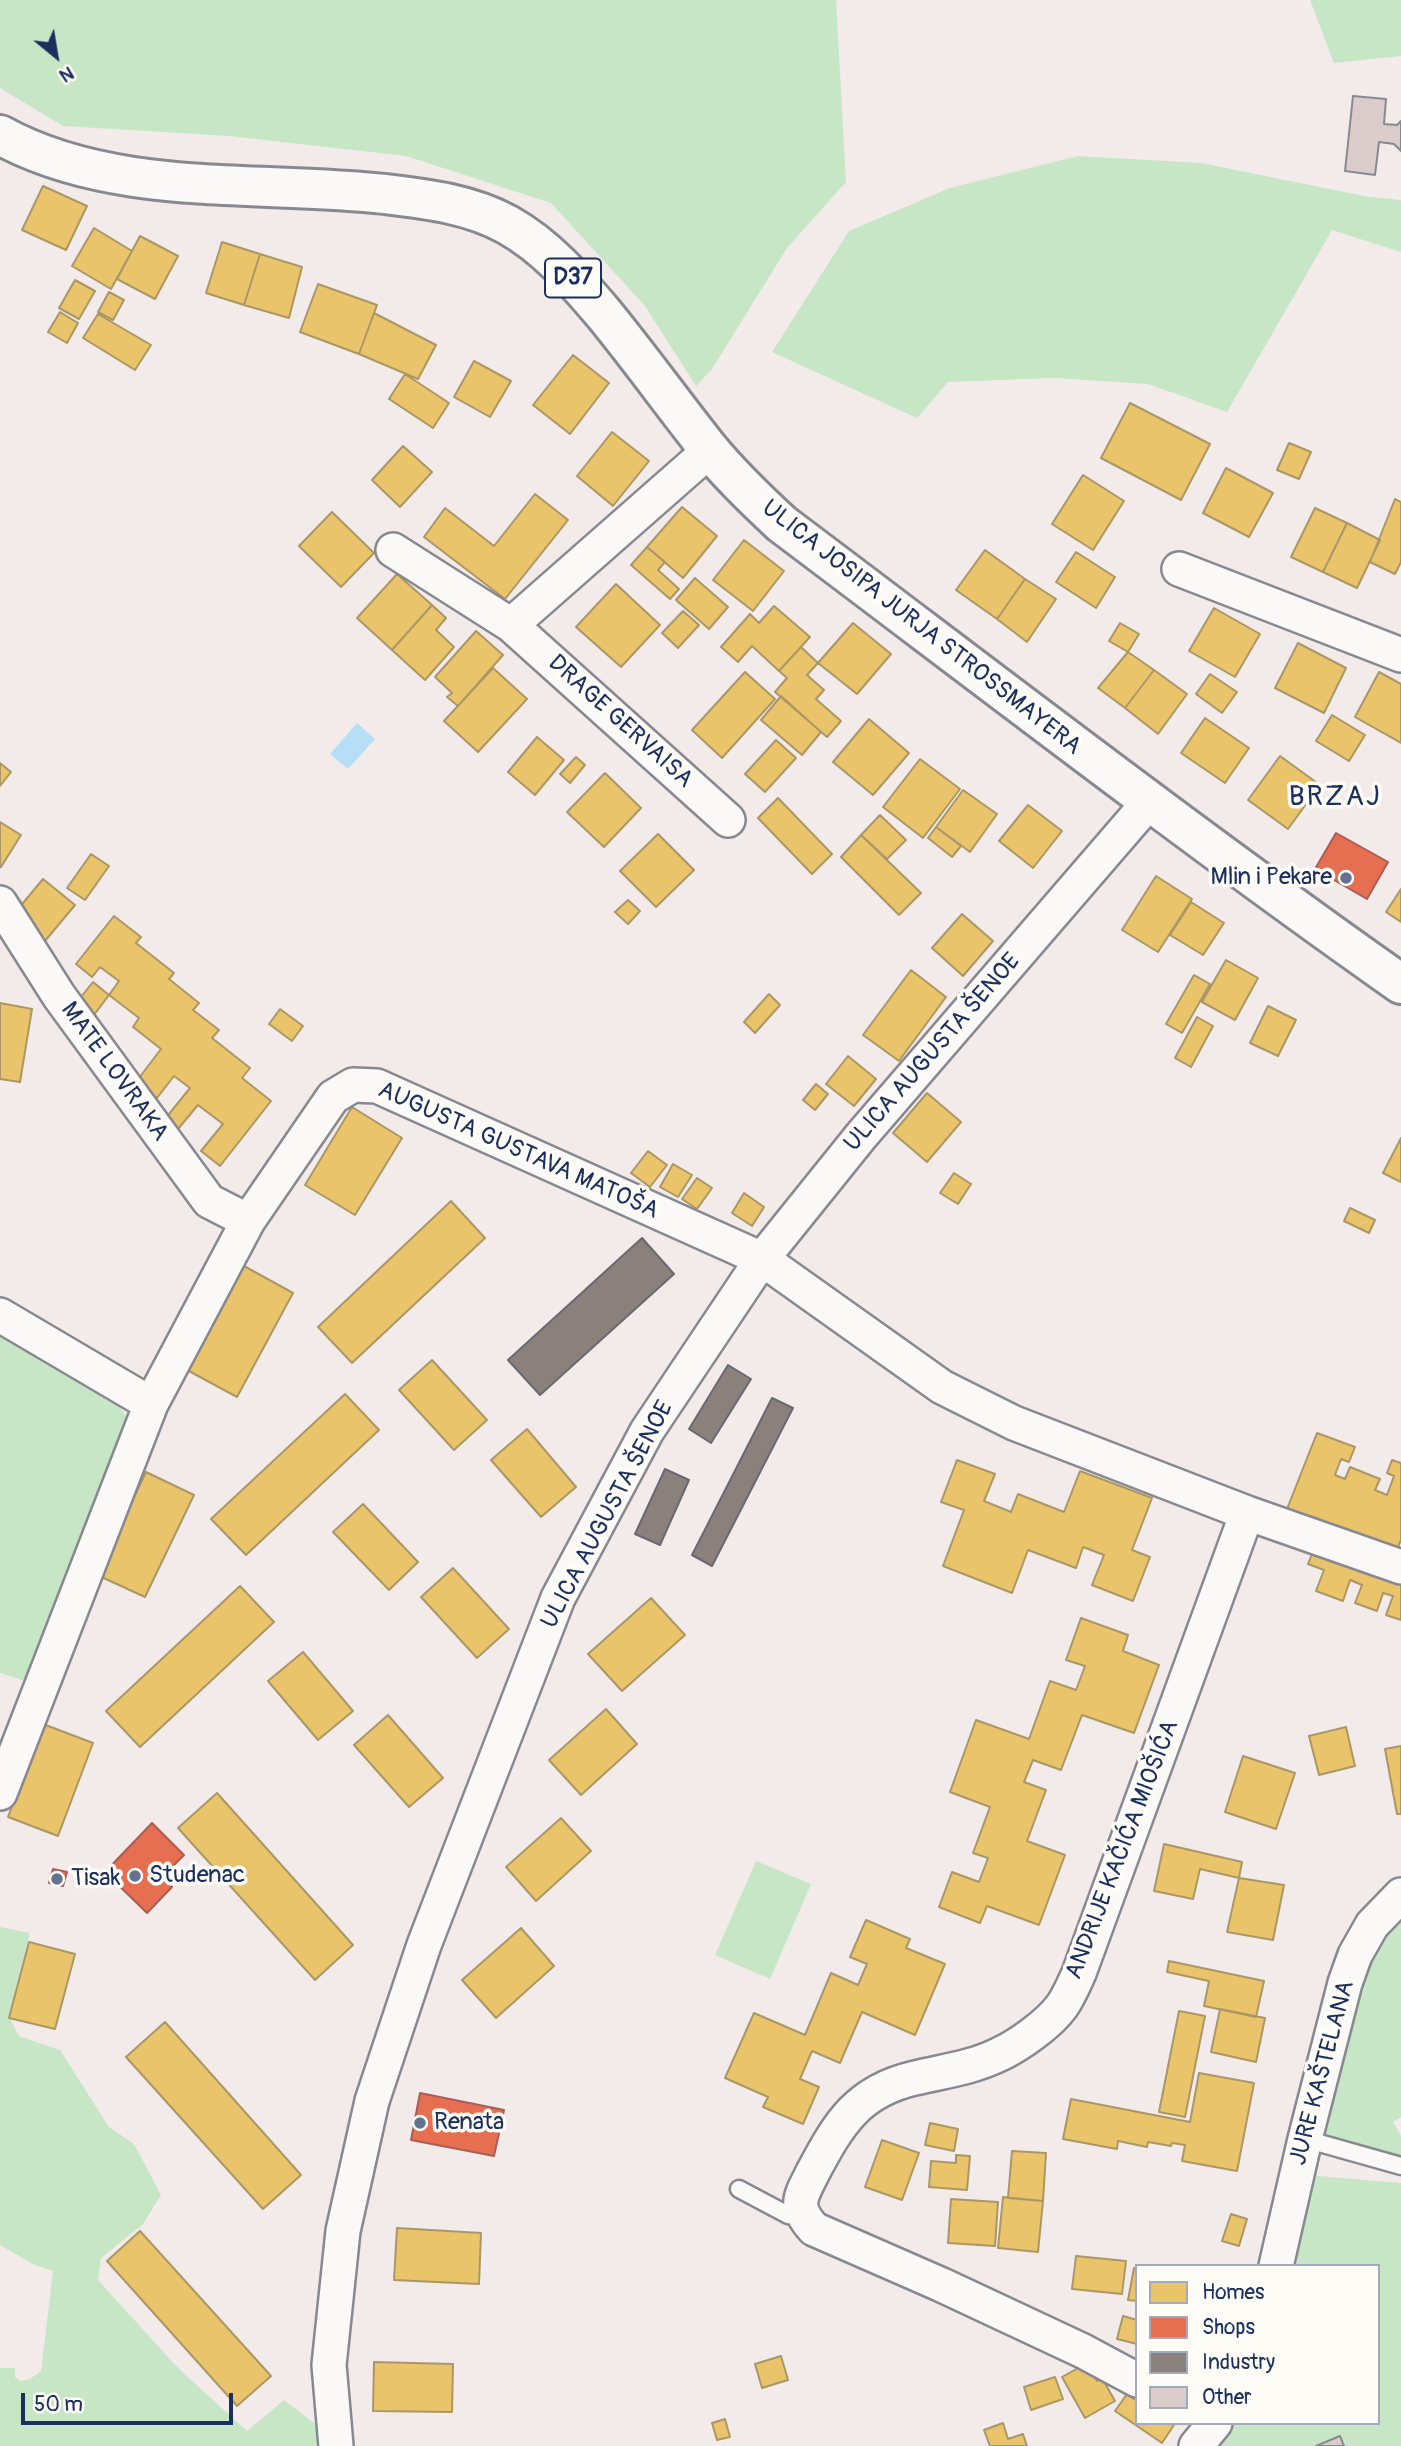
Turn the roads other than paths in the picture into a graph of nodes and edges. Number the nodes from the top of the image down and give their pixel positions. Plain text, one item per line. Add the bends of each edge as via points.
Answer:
1 (0, 135) edge
2 (710, 450) junction
3 (393, 550) dead end
4 (1179, 569) dead end
5 (511, 625) junction
6 (1401, 655) edge
7 (1149, 802) junction
8 (728, 820) dead end
9 (0, 903) edge
10 (1401, 984) edge
11 (248, 1221) junction
12 (762, 1259) junction
13 (0, 1315) edge
14 (150, 1404) junction
15 (1247, 1513) junction
16 (1401, 1567) edge
17 (14, 1716) edge
18 (0, 1793) edge
19 (1401, 1895) edge
20 (1305, 2139) junction
21 (1401, 2165) edge
22 (740, 2189) dead end
23 (803, 2217) junction
24 (1276, 2264) edge
25 (1135, 2379) edge
26 (1213, 2425) edge
27 (336, 2446) edge
28 (1196, 2446) edge

1 - 2 main road, ULICA JOSIPA JURJA STROSSMAYERA / D37 via 68,162 125,175 421,198 462,206 505,223 533,240 569,273
2 - 5 street
2 - 7 main road, ULICA JOSIPA JURJA STROSSMAYERA / D37 via 782,524
3 - 5 street, DRAGE GERVAISA
4 - 6 street
5 - 8 street, DRAGE GERVAISA
7 - 10 main road, ULICA JOSIPA JURJA STROSSMAYERA / D37
7 - 12 street, ULICA AUGUSTA ŠENOE via 861,1136
9 - 11 street, MATE LOVRAKA via 59,996 209,1201
11 - 12 street, AUGUSTA GUSTAVA MATOŠA via 333,1097 353,1085 377,1086
11 - 14 street, AUGUSTA GUSTAVA MATOŠA
12 - 15 street via 942,1387 1014,1423
12 - 27 street, ULICA AUGUSTA ŠENOE via 647,1431 558,1598 418,1962 372,2101 343,2231 329,2365
13 - 14 street
14 - 17 street, AUGUSTA GUSTAVA MATOŠA
15 - 16 street
15 - 23 street, ANDRIJE KAČIĆA MIOŠIĆA via 1079,1973 1061,2007 1045,2024 999,2054 957,2070 889,2086 863,2101 845,2118 808,2182 799,2206
17 - 18 street, AUGUSTA GUSTAVA MATOŠA
19 - 20 street, JURE KAŠTELANA via 1372,1925 1355,1955
20 - 21 lane
20 - 24 street, JURE KAŠTELANA
22 - 23 lane via 788,2215
23 - 25 street via 814,2229 954,2290
26 - 28 street

